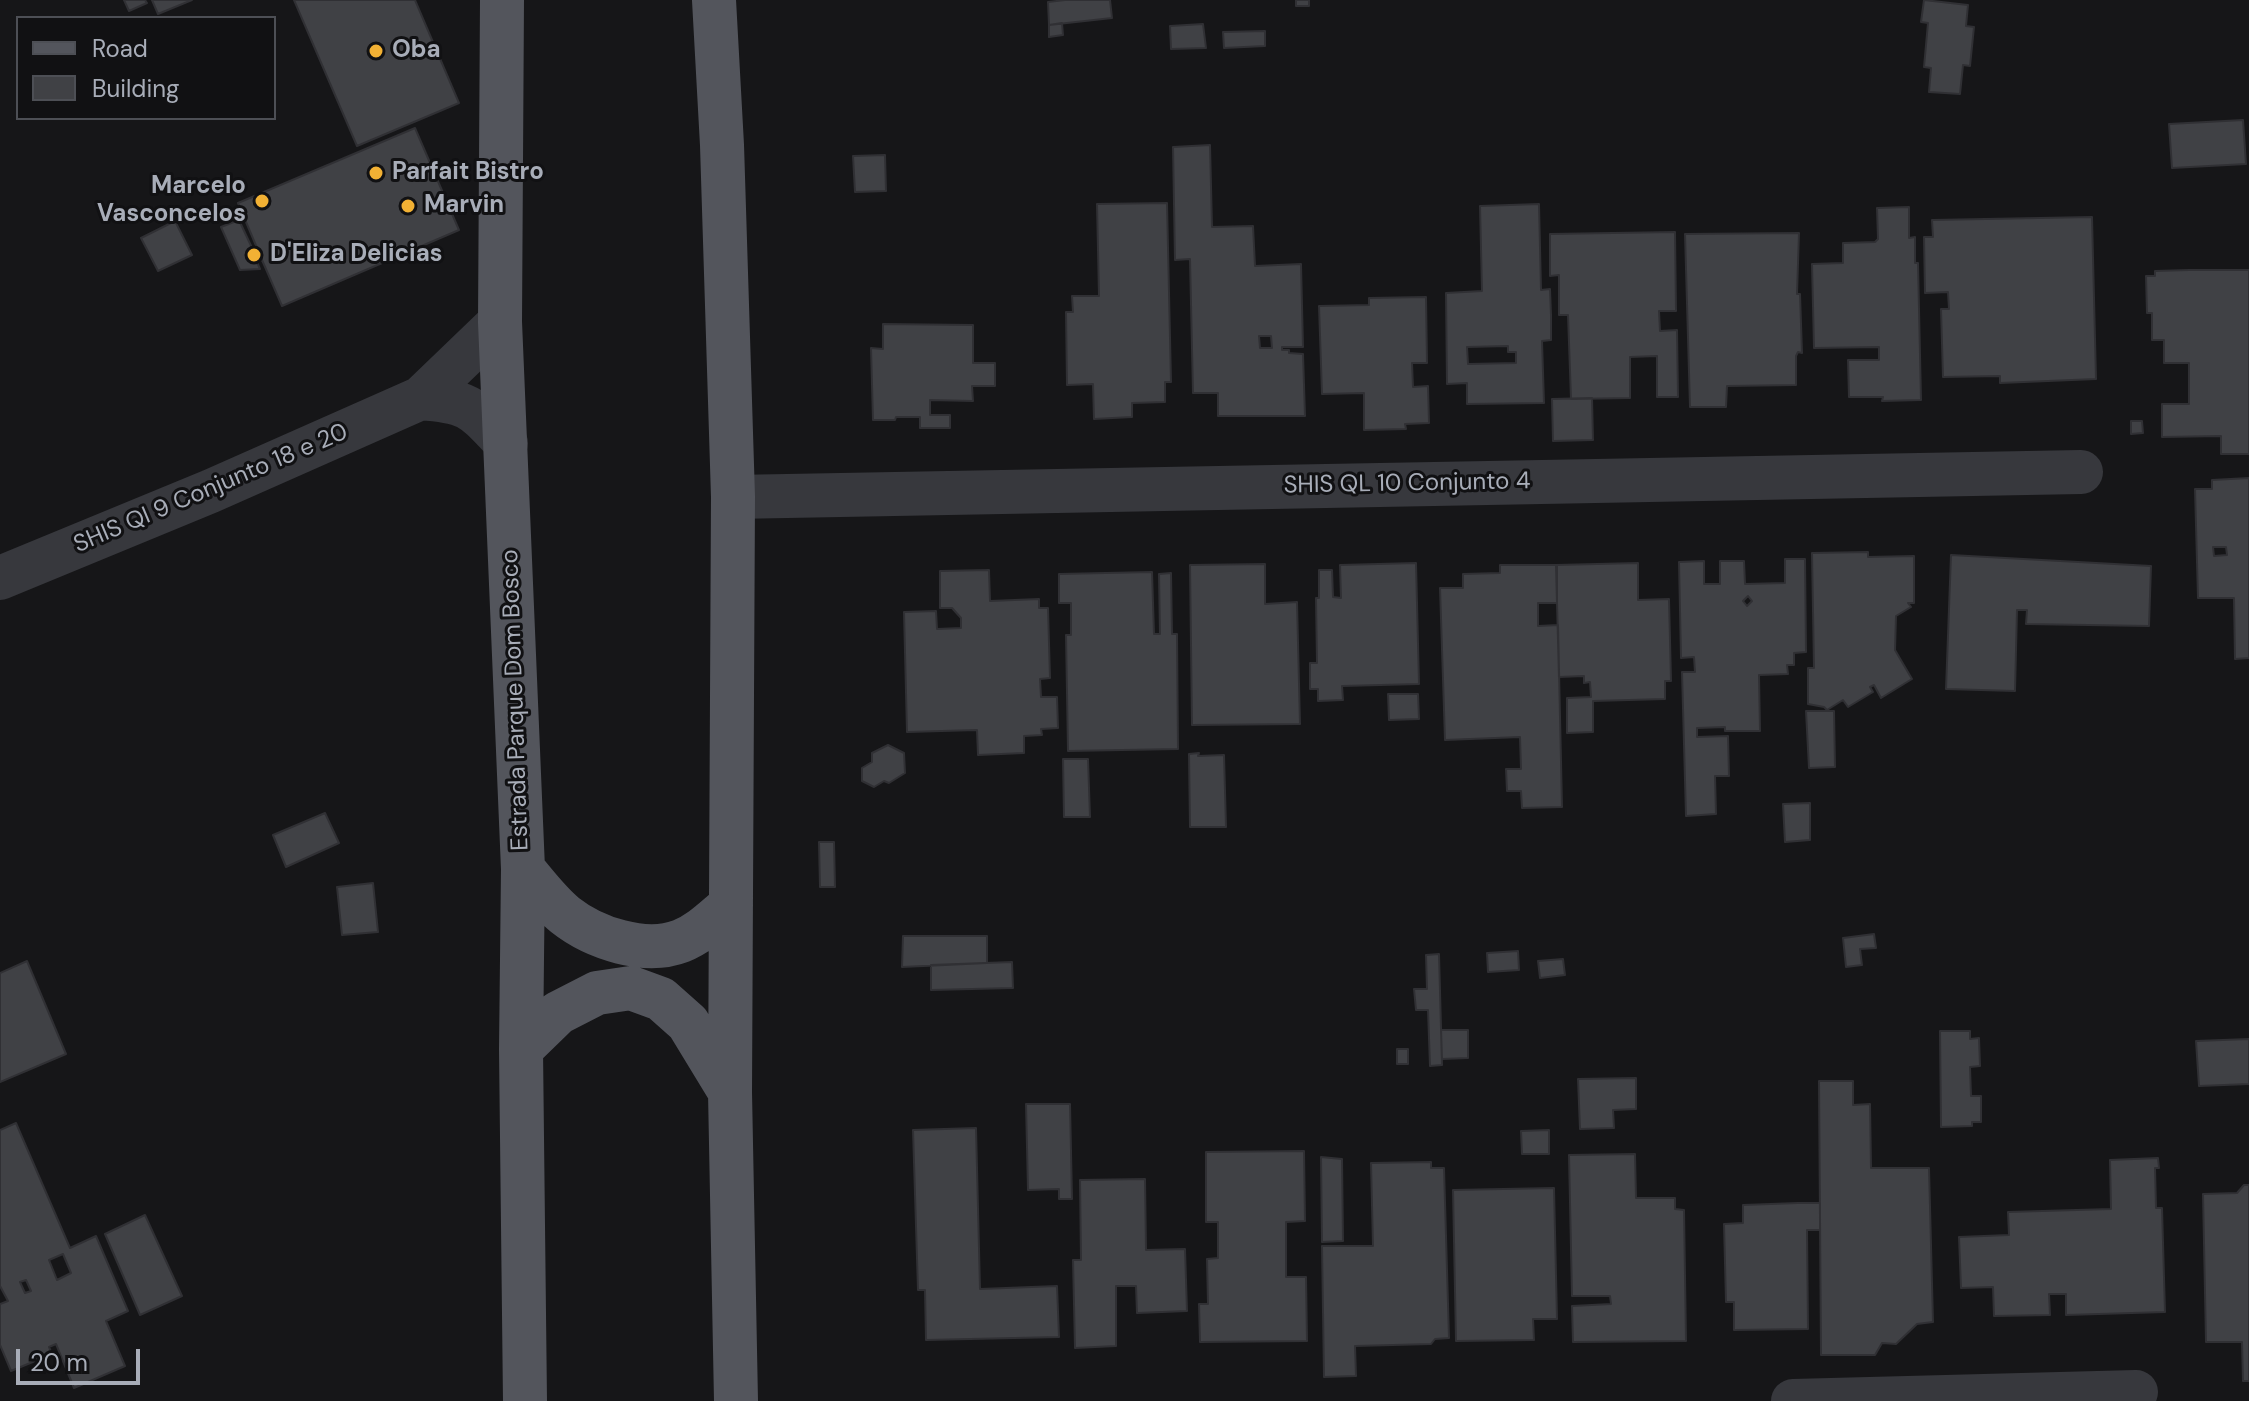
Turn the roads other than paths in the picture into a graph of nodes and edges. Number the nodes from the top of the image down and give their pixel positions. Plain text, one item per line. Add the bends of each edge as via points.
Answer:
1 (502, 0) edge
2 (714, 0) edge
3 (500, 322) junction
4 (421, 398) junction
5 (506, 443) junction
6 (2081, 472) dead end
7 (733, 497) junction
8 (0, 578) edge
9 (523, 869) junction
10 (731, 905) junction
11 (521, 1049) junction
12 (730, 1092) junction
13 (2136, 1392) dead end
14 (525, 1401) edge
15 (736, 1401) edge
16 (1793, 1401) edge

1 - 3 main road, Estrada Parque Dom Bosco
2 - 7 main road
3 - 4 street, SHIS QI 9 Conjunto 18 e 20
3 - 5 main road, Estrada Parque Dom Bosco
4 - 5 street via 456,401 478,413
4 - 8 street, SHIS QI 9 Conjunto 18 e 20
5 - 9 main road, Estrada Parque Dom Bosco
6 - 7 street, SHIS QL 10 Conjunto 4
7 - 10 main road
9 - 10 main road via 564,914 620,942 660,946 680,941
9 - 11 main road, Estrada Parque Dom Bosco
10 - 12 main road
11 - 12 main road via 558,1013 597,993 631,988 661,999 688,1023
11 - 14 main road, Estrada Parque Dom Bosco
12 - 15 main road
13 - 16 street

